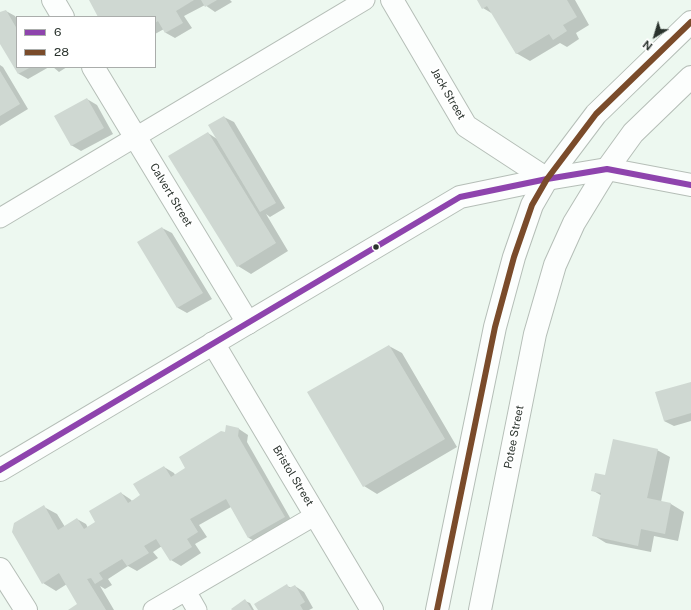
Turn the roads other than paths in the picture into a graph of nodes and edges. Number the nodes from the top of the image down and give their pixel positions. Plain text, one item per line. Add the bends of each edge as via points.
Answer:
1 (53, 0) edge
2 (365, 0) edge
3 (392, 0) edge
4 (62, 16) edge
5 (691, 22) edge
6 (94, 68) edge
7 (691, 77) edge
8 (136, 137) junction
9 (607, 168) junction
10 (547, 179) junction
11 (691, 185) edge
12 (0, 218) edge
13 (248, 323) junction
14 (214, 343) junction
15 (0, 470) edge
16 (316, 515) junction
17 (0, 569) edge
18 (186, 591) junction
19 (26, 610) edge
20 (153, 610) edge
21 (197, 610) edge
22 (372, 610) edge
23 (437, 610) edge
24 (480, 610) edge

1 - 4 main road
2 - 8 lane
3 - 10 main road, Jack Street via 466,126
5 - 10 main road via 596,114
6 - 8 main road, Calvert Street
7 - 9 main road, Potee Street via 633,133
8 - 12 lane
8 - 13 main road, Calvert Street
9 - 10 main road
9 - 11 main road
9 - 24 main road, Potee Street via 574,223 556,265 535,334
10 - 13 main road via 460,197
10 - 23 main road via 532,205 495,327
13 - 14 main road
14 - 15 main road
14 - 16 main road, Bristol Street
16 - 18 lane
16 - 22 main road, Bristol Street
17 - 19 main road
18 - 20 lane
18 - 21 lane

